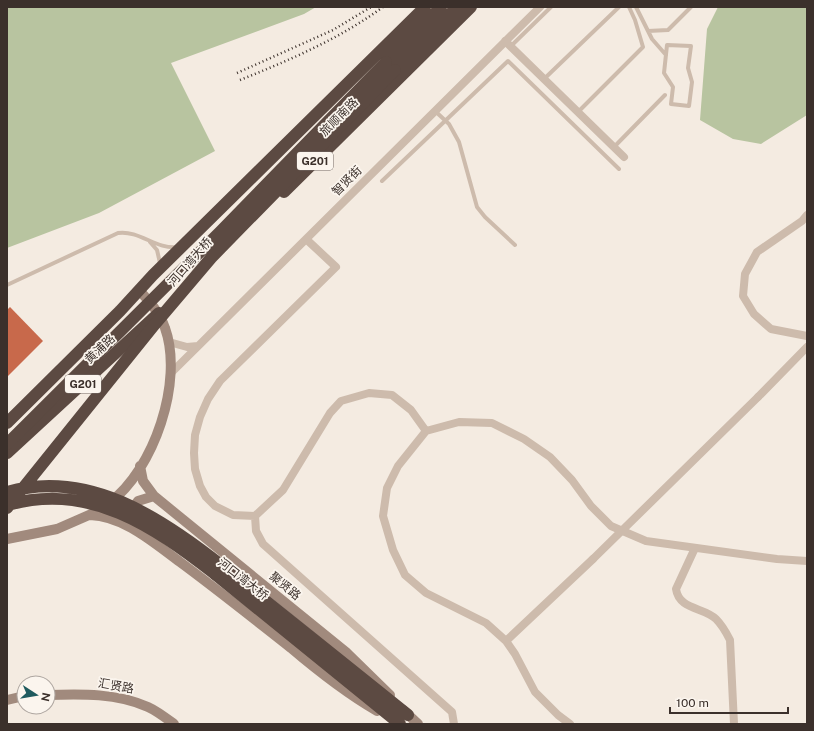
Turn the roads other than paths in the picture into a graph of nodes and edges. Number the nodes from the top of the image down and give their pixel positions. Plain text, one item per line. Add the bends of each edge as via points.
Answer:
1 (425, 7) edge
2 (441, 7) edge
3 (457, 7) edge
4 (471, 7) edge
5 (540, 7) edge
6 (552, 7) edge
7 (619, 7) edge
8 (629, 7) edge
9 (636, 7) edge
10 (691, 7) edge
11 (648, 31) junction
12 (508, 43) junction
13 (666, 55) junction
14 (390, 66) junction
15 (544, 79) junction
16 (665, 95) dead end
17 (435, 111) junction
18 (578, 112) junction
19 (445, 121) junction
20 (614, 147) junction
21 (624, 157) dead end
22 (619, 169) dead end
23 (382, 181) dead end
24 (807, 215) edge
25 (147, 239) junction
26 (306, 239) junction
27 (184, 244) junction
28 (515, 245) dead end
29 (158, 270) junction
30 (7, 286) edge
31 (139, 290) junction
32 (158, 313) junction
33 (807, 336) edge
34 (169, 342) junction
35 (198, 346) junction
36 (807, 347) edge
37 (171, 373) junction
38 (7, 422) edge
39 (426, 431) junction
40 (7, 444) edge
41 (7, 453) edge
42 (140, 466) junction
43 (7, 492) edge
44 (154, 496) junction
45 (7, 505) edge
46 (7, 508) edge
47 (90, 515) junction
48 (255, 516) junction
49 (126, 525) junction
50 (7, 539) edge
51 (694, 548) junction
52 (807, 561) edge
53 (218, 570) junction
54 (506, 641) junction
55 (56, 695) edge
56 (403, 721) edge
57 (174, 724) edge
58 (418, 724) edge
59 (454, 724) edge
60 (570, 724) edge
61 (734, 724) edge

1 - 27 highway, 旅顺南路 / G201
2 - 14 highway
3 - 14 highway
4 - 32 highway, 旅顺南路 / G201
5 - 12 street, 智贤街
6 - 12 lane
7 - 15 lane
8 - 18 lane via 642,47
9 - 11 lane
10 - 11 lane via 668,30
11 - 13 lane
12 - 15 street
12 - 17 street, 智贤街
13 - 13 lane via 664,73 673,87 671,104 689,106 692,82 688,68 691,46 667,45
14 - 40 highway, 河口湾大桥, bridge via 226,225
14 - 46 highway, 河口湾大桥, bridge via 211,258
15 - 18 street
16 - 20 lane
17 - 19 lane
17 - 26 street, 智贤街
18 - 20 street
19 - 22 lane via 508,61
19 - 23 lane
19 - 28 lane via 458,142 477,207
20 - 21 street
24 - 33 street via 757,252 745,274 743,296 754,314 771,329
25 - 27 lane via 169,247
25 - 29 lane via 160,256
25 - 30 lane via 132,233 118,234
26 - 35 street, 智贤街
26 - 48 street via 336,267 220,381 208,399 195,435 195,469 206,497 223,512 244,517
27 - 29 highway, 旅顺南路 / G201
29 - 31 highway, 旅顺南路 / G201
31 - 32 main road
31 - 38 highway, 黄浦路 / G201
32 - 34 main road
32 - 41 highway, 黄浦路 / G201
34 - 35 street via 187,348
34 - 37 main road
35 - 37 street, 智贤街
36 - 54 street, bridge via 593,560
37 - 42 main road via 159,431
39 - 48 street via 411,410 392,395 369,393 341,401 330,413 283,490
39 - 51 street via 459,422 492,423 524,439 550,457 611,526 646,542
39 - 54 street via 398,466 387,488 383,516 393,550 404,575 426,593 486,623
42 - 44 main road, 聚贤路 via 143,481
42 - 47 main road via 113,501
43 - 53 highway, 河口湾大桥, bridge via 58,486 103,494 131,505 161,522
44 - 49 main road via 138,501 128,515
44 - 56 main road, 聚贤路 via 347,653 372,677
45 - 53 highway, 河口湾大桥, bridge via 28,500 61,499 108,508 156,531
47 - 49 main road, 聚贤路 via 108,517
47 - 50 main road via 52,531
48 - 59 street via 256,531 263,544 452,712
49 - 56 main road, 聚贤路 via 208,582 348,693
51 - 52 street
51 - 61 street via 676,589 677,596 683,602 715,618 730,640
53 - 56 highway, 河口湾大桥 via 303,636
54 - 60 street via 535,692 545,704
55 - 57 main road, 汇贤路 via 124,698 150,708
56 - 58 main road, 聚贤路

